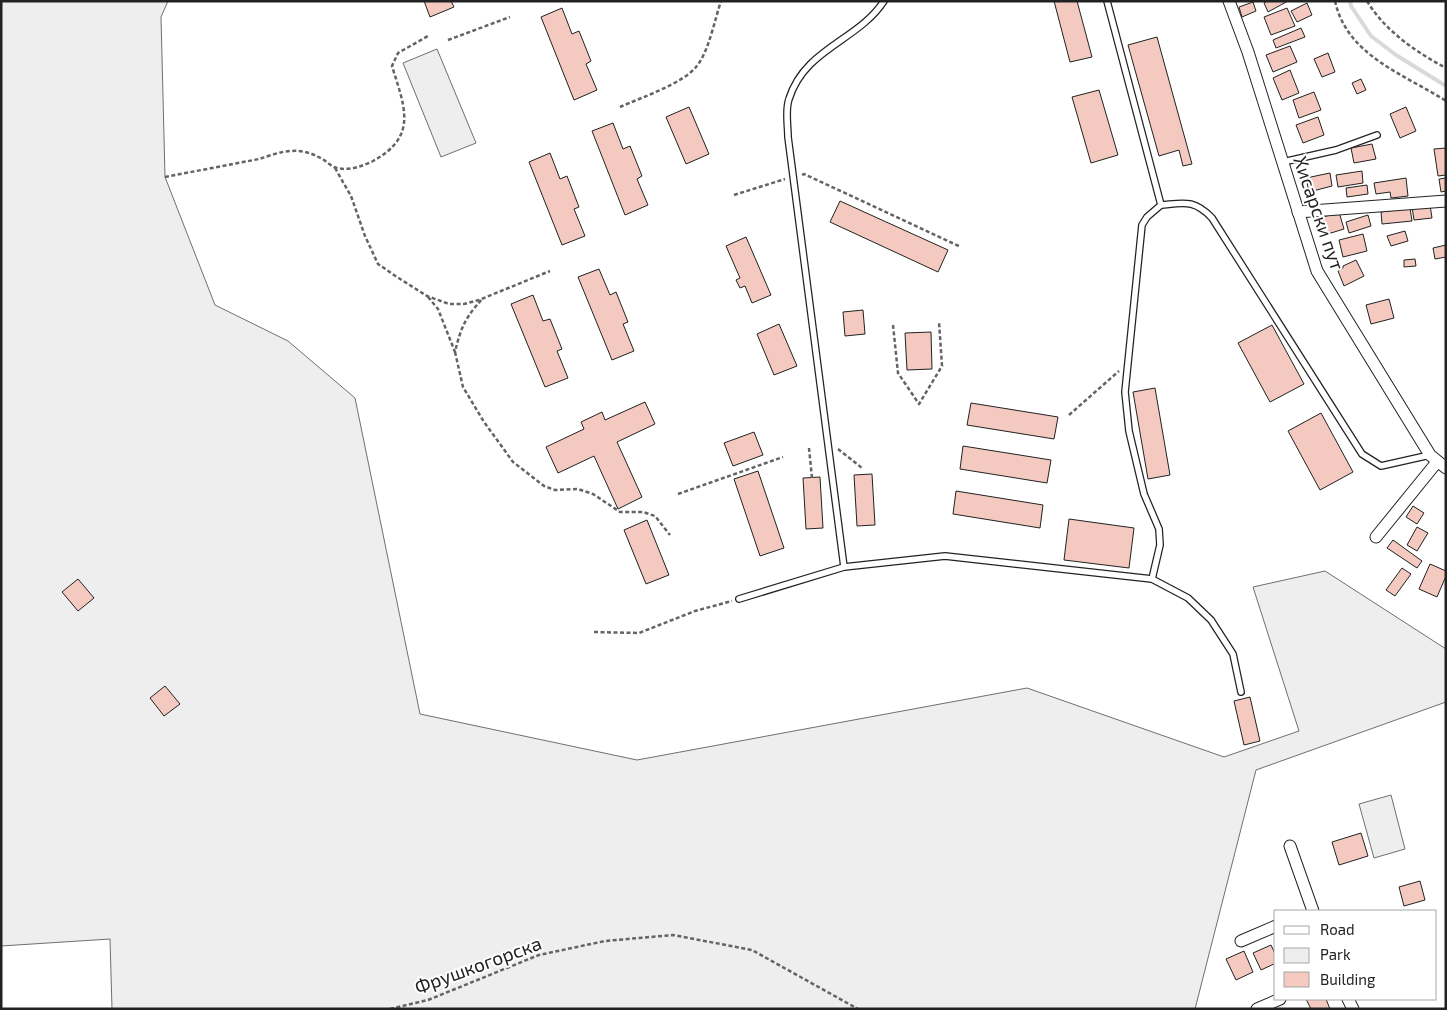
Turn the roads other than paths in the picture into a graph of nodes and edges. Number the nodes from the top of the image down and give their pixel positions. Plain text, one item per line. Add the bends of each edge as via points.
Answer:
1 (884, 1) edge
2 (1107, 1) edge
3 (1229, 1) edge
4 (1378, 135) dead end
5 (1283, 162) junction
6 (1446, 201) edge
7 (1161, 205) junction
8 (1298, 212) junction
9 (1438, 462) edge
10 (1376, 537) dead end
11 (844, 567) junction
12 (1152, 580) junction
13 (739, 599) road end
14 (1241, 692) dead end
15 (1290, 846) dead end
16 (1312, 910) edge
17 (1274, 927) edge
18 (1241, 941) dead end
19 (1278, 1000) edge
20 (1257, 1009) edge

1 - 11 lane via 863,24 824,51 802,72 788,100 788,137
2 - 7 lane
3 - 5 street, Хисарски пут
4 - 5 lane via 1336,150
5 - 8 street, Хисарски пут
6 - 8 street
7 - 9 lane via 1190,203 1202,207 1212,218 1362,454 1381,466
7 - 12 lane via 1142,225 1125,392 1129,432 1144,494 1159,529 1160,545
8 - 9 street, Хисарски пут via 1317,271
9 - 10 street
11 - 12 lane via 946,556
11 - 13 lane
12 - 14 lane via 1188,598 1211,620 1233,654
15 - 16 street
17 - 18 street
19 - 20 street

